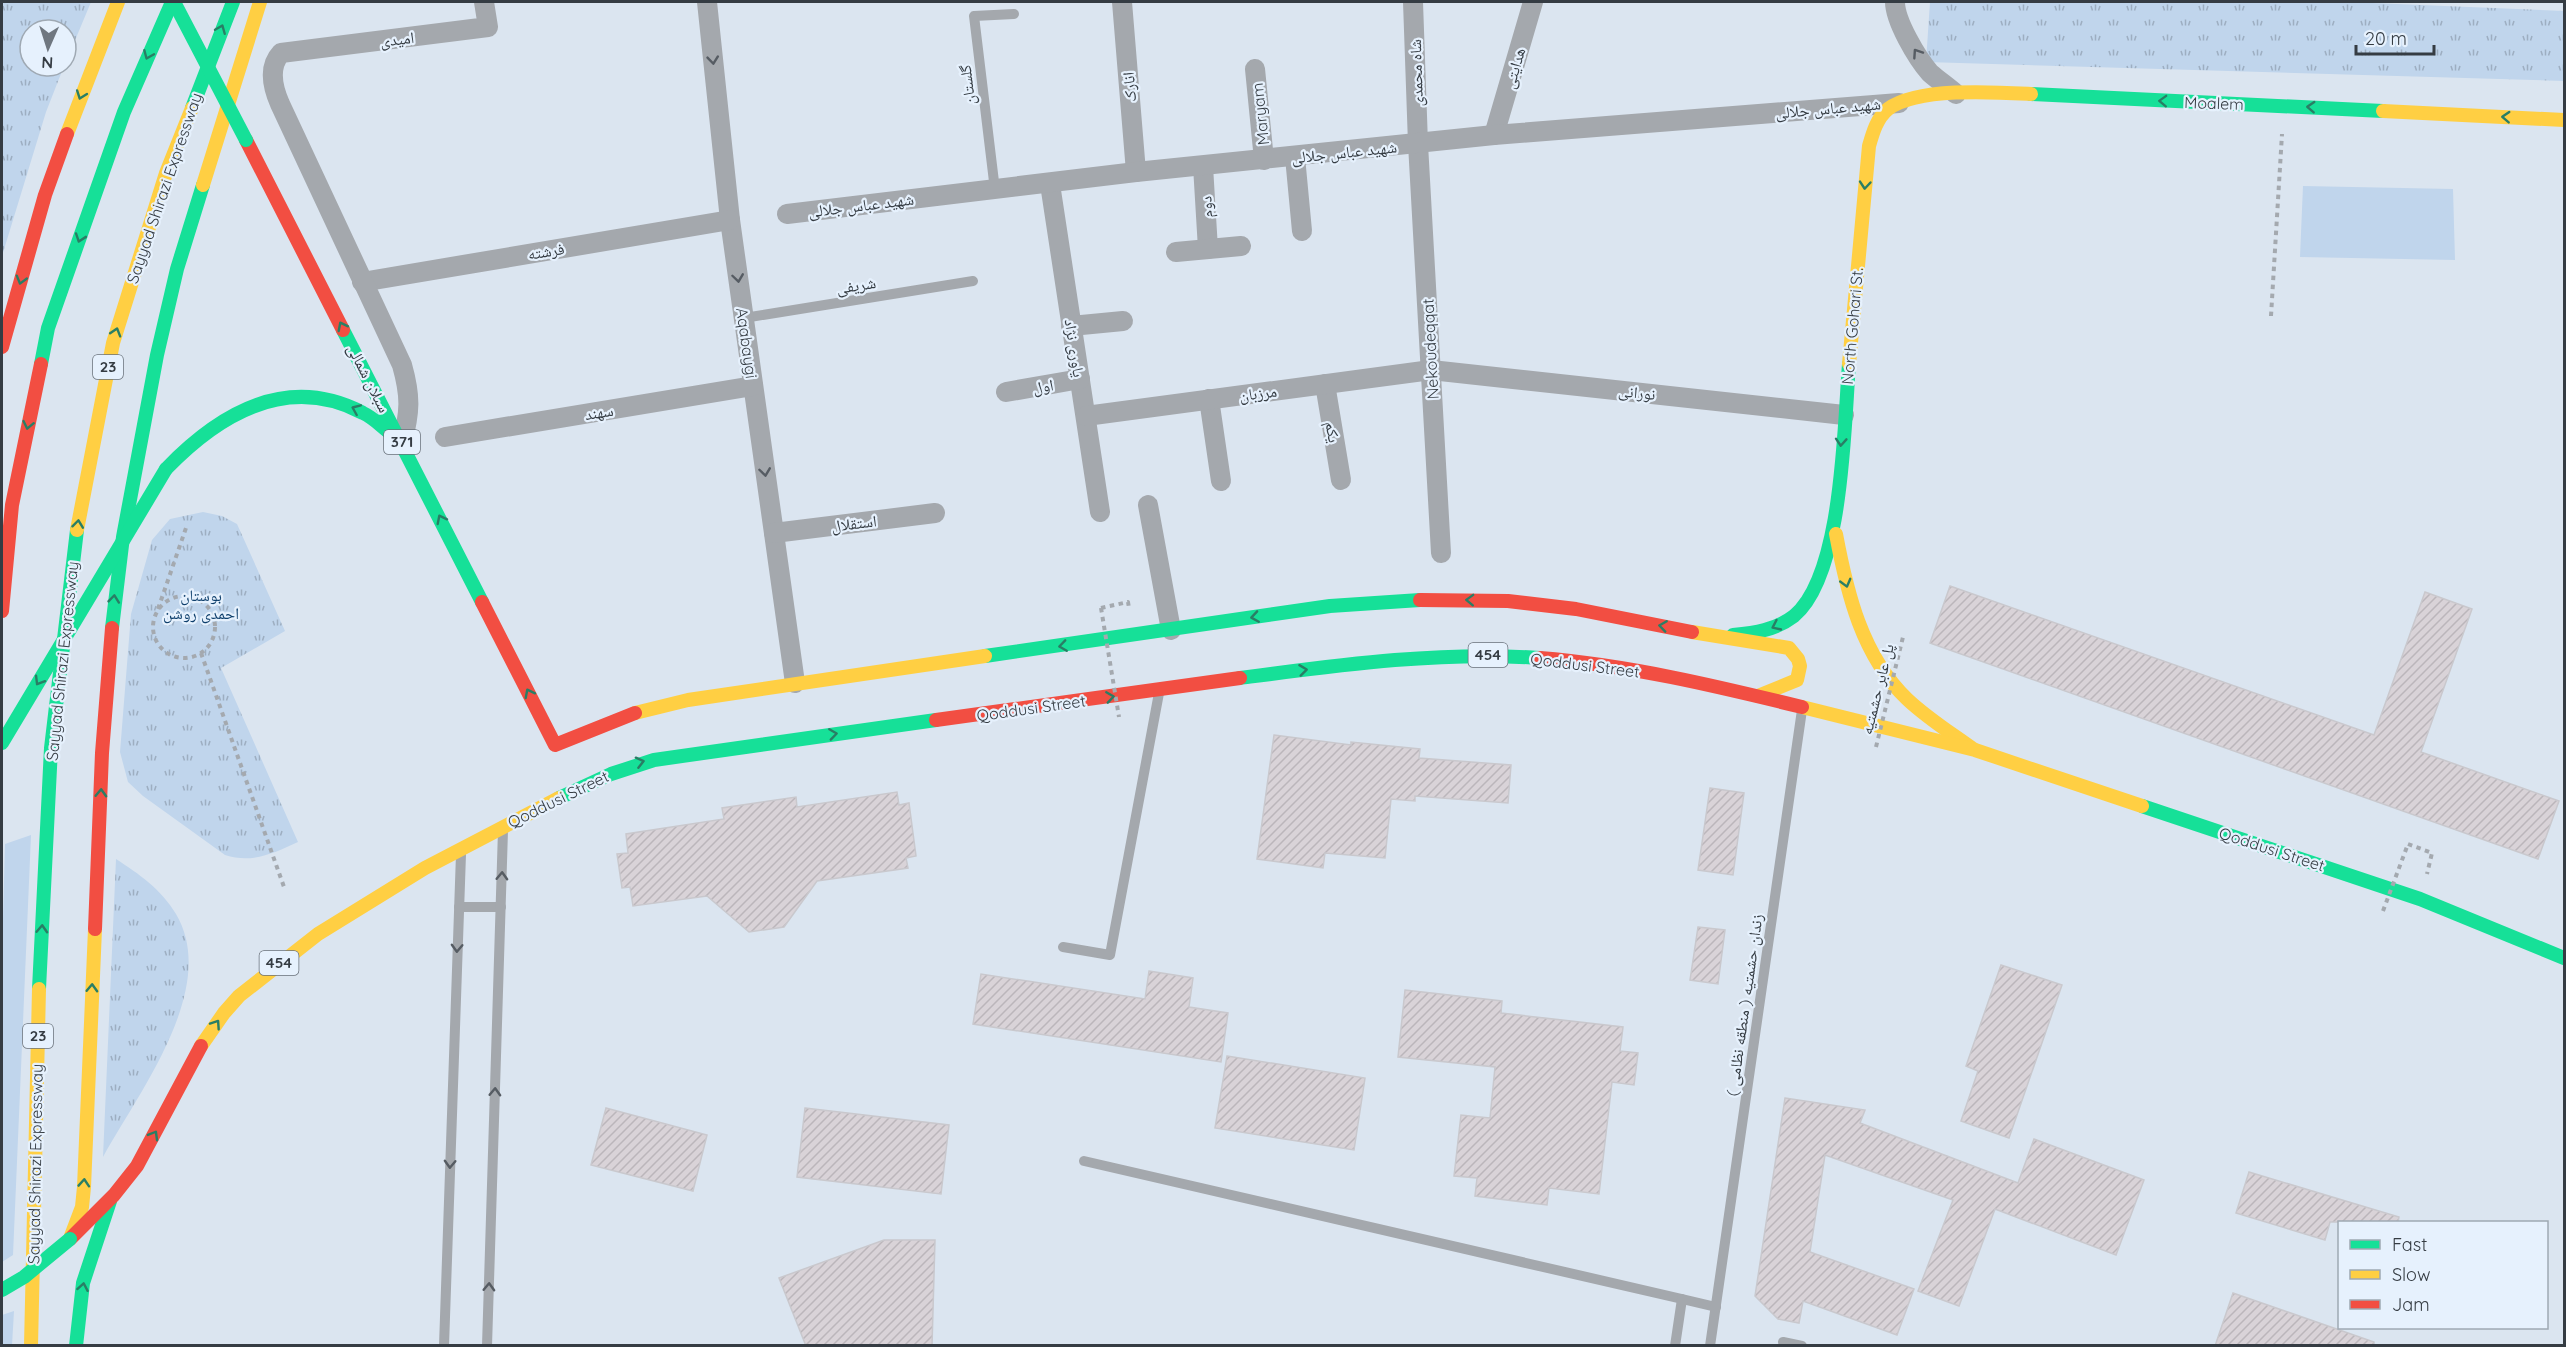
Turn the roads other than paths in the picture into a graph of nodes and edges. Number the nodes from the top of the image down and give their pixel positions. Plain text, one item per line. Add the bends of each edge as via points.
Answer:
1 (118, 2) edge
2 (173, 2) edge
3 (233, 2) edge
4 (260, 2) edge
5 (484, 2) edge
6 (707, 2) edge
7 (1122, 2) edge
8 (1413, 2) edge
9 (1533, 2) edge
10 (1895, 2) edge
11 (1014, 14) dead end
12 (1255, 69) dead end
13 (1956, 93) junction
14 (1902, 102) junction
15 (2565, 120) edge
16 (1874, 127) joint
17 (1494, 135) junction
18 (1418, 144) junction
19 (1294, 157) junction
20 (1264, 160) junction
21 (1203, 166) junction
22 (1136, 172) junction
23 (1050, 184) junction
24 (995, 190) junction
25 (788, 214) dead end
26 (730, 220) junction
27 (1302, 231) dead end
28 (1241, 246) dead end
29 (1208, 249) junction
30 (1176, 252) dead end
31 (973, 281) dead end
32 (362, 282) junction
33 (744, 318) junction
34 (1123, 321) dead end
35 (1071, 326) junction
36 (2, 347) edge
37 (1431, 370) junction
38 (1080, 379) junction
39 (1325, 384) junction
40 (753, 386) junction
41 (1006, 392) dead end
42 (1209, 399) junction
43 (1844, 414) junction
44 (1086, 416) junction
45 (445, 438) dead end
46 (402, 443) junction
47 (1341, 480) dead end
48 (1221, 481) dead end
49 (1148, 505) dead end
50 (1100, 512) dead end
51 (935, 513) dead end
52 (1835, 526) junction
53 (774, 533) junction
54 (1441, 553) dead end
55 (2, 611) edge
56 (1171, 630) junction
57 (1721, 636) junction
58 (795, 683) junction
59 (1160, 690) junction
60 (1758, 696) junction
61 (1802, 707) junction
62 (2, 743) edge
63 (1975, 750) junction
64 (503, 826) junction
65 (461, 848) junction
66 (459, 907) junction
67 (501, 907) junction
68 (1063, 947) dead end
69 (2565, 958) edge
70 (1084, 1161) dead end
71 (110, 1201) junction
72 (70, 1239) junction
73 (2, 1290) edge
74 (1682, 1299) junction
75 (1716, 1307) junction
76 (1783, 1342) dead end
77 (31, 1346) edge
78 (76, 1346) edge
79 (444, 1346) edge
80 (487, 1346) edge
81 (1675, 1346) edge
82 (1710, 1346) edge
83 (1802, 1346) edge

1 -> 36 main road via 45,195
46 -> 2 main road, سبلان شمالی / 371, bridge
2 -> 55 main road via 124,112 48,328 12,505
77 -> 3 main road, Sayyad Shirazi Expressway / 23 via 40,960 51,748 79,514 112,343 166,173
72 -> 4 main road via 82,1207 84,1187 102,753 124,527 177,269
5 - 32 street, امیدی via 488,27 281,53 274,65 274,90
6 -> 26 street, Aqabaygi
7 - 22 street, انارک
8 - 18 street, شاه محمدی
9 - 17 street, هدایتی
13 -> 10 street via 1930,72 1911,45
11 - 24 lane, گلستان via 974,16
12 - 20 street, Maryam
13 - 14 main road, Moalem
15 -> 13 main road, Moalem
14 - 16 main road, Moalem via 1883,113
14 - 17 street, شهید عباس جلالی
16 -> 43 main road, North Gohari St.
17 - 18 street, شهید عباس جلالی
18 - 19 street, شهید عباس جلالی
18 - 37 street, Nekoudeqqat
19 - 20 street, شهید عباس جلالی
19 - 27 street
20 - 21 street, شهید عباس جلالی
21 - 22 street, شهید عباس جلالی
21 - 29 street, دوم
22 - 23 street, شهید عباس جلالی
23 - 24 street, شهید عباس جلالی
23 - 35 street, یاوری نژاد
24 - 25 street, شهید عباس جلالی
26 - 32 street, فرشته
26 -> 33 street, Aqabaygi
28 - 29 street
29 - 30 street
31 - 33 lane, شریفی
32 - 46 street via 402,365 409,391 410,415
33 - 40 street, Aqabaygi
34 - 35 street
35 - 38 street, یاوری نژاد
37 - 39 street, مرزبان
37 - 43 street, نورانی
37 - 54 street, Nekoudeqqat
38 - 41 street, اول
38 - 44 street, یاوری نژاد
39 - 42 street, مرزبان
39 - 47 street, یکم
40 - 45 street, سهند
40 -> 53 street, Aqabaygi
42 - 44 street, مرزبان
42 - 48 street
43 -> 52 main road, North Gohari St.
44 - 50 street, یاوری نژاد
58 -> 46 main road, سبلان شمالی / 371 via 645,710 555,745
46 -> 62 main road, bridge via 358,408 315,397 275,398 235,412 200,433 166,469
49 - 56 street
51 - 53 street, استقلال
52 -> 57 main road via 1821,575 1805,606 1766,631
52 -> 63 main road, Qoddusi Street / 454 via 1856,619 1868,646 1906,698
53 - 58 street, Aqabaygi
57 -> 56 main road via 1576,609 1444,599 1330,606
56 -> 58 main road
57 - 60 main road via 1789,648 1797,655 1801,673 1797,680
59 -> 60 main road, Qoddusi Street / 454 via 1345,664 1494,655 1576,661
64 -> 59 main road, Qoddusi Street / 454 via 602,777 654,759
59 - 68 lane via 1110,955
60 - 61 main road, Qoddusi Street / 454
61 - 63 main road, Qoddusi Street / 454
61 - 75 lane, زندان حشمتیه ( منطقه نظامی )
63 - 69 main road, Qoddusi Street / 454 via 2420,899
64 - 65 main road, Qoddusi Street / 454
67 -> 64 lane
65 - 66 lane
71 -> 65 main road, Qoddusi Street / 454 via 136,1167 175,1100 185,1074 239,996 357,906
66 - 67 lane
66 -> 79 lane
80 -> 67 lane
70 - 74 lane
71 - 72 main road
78 -> 71 main road via 83,1283
72 - 73 main road, bridge
74 - 75 lane
74 - 81 lane
75 - 82 lane, زندان حشمتیه ( منطقه نظامی )
76 - 83 lane

